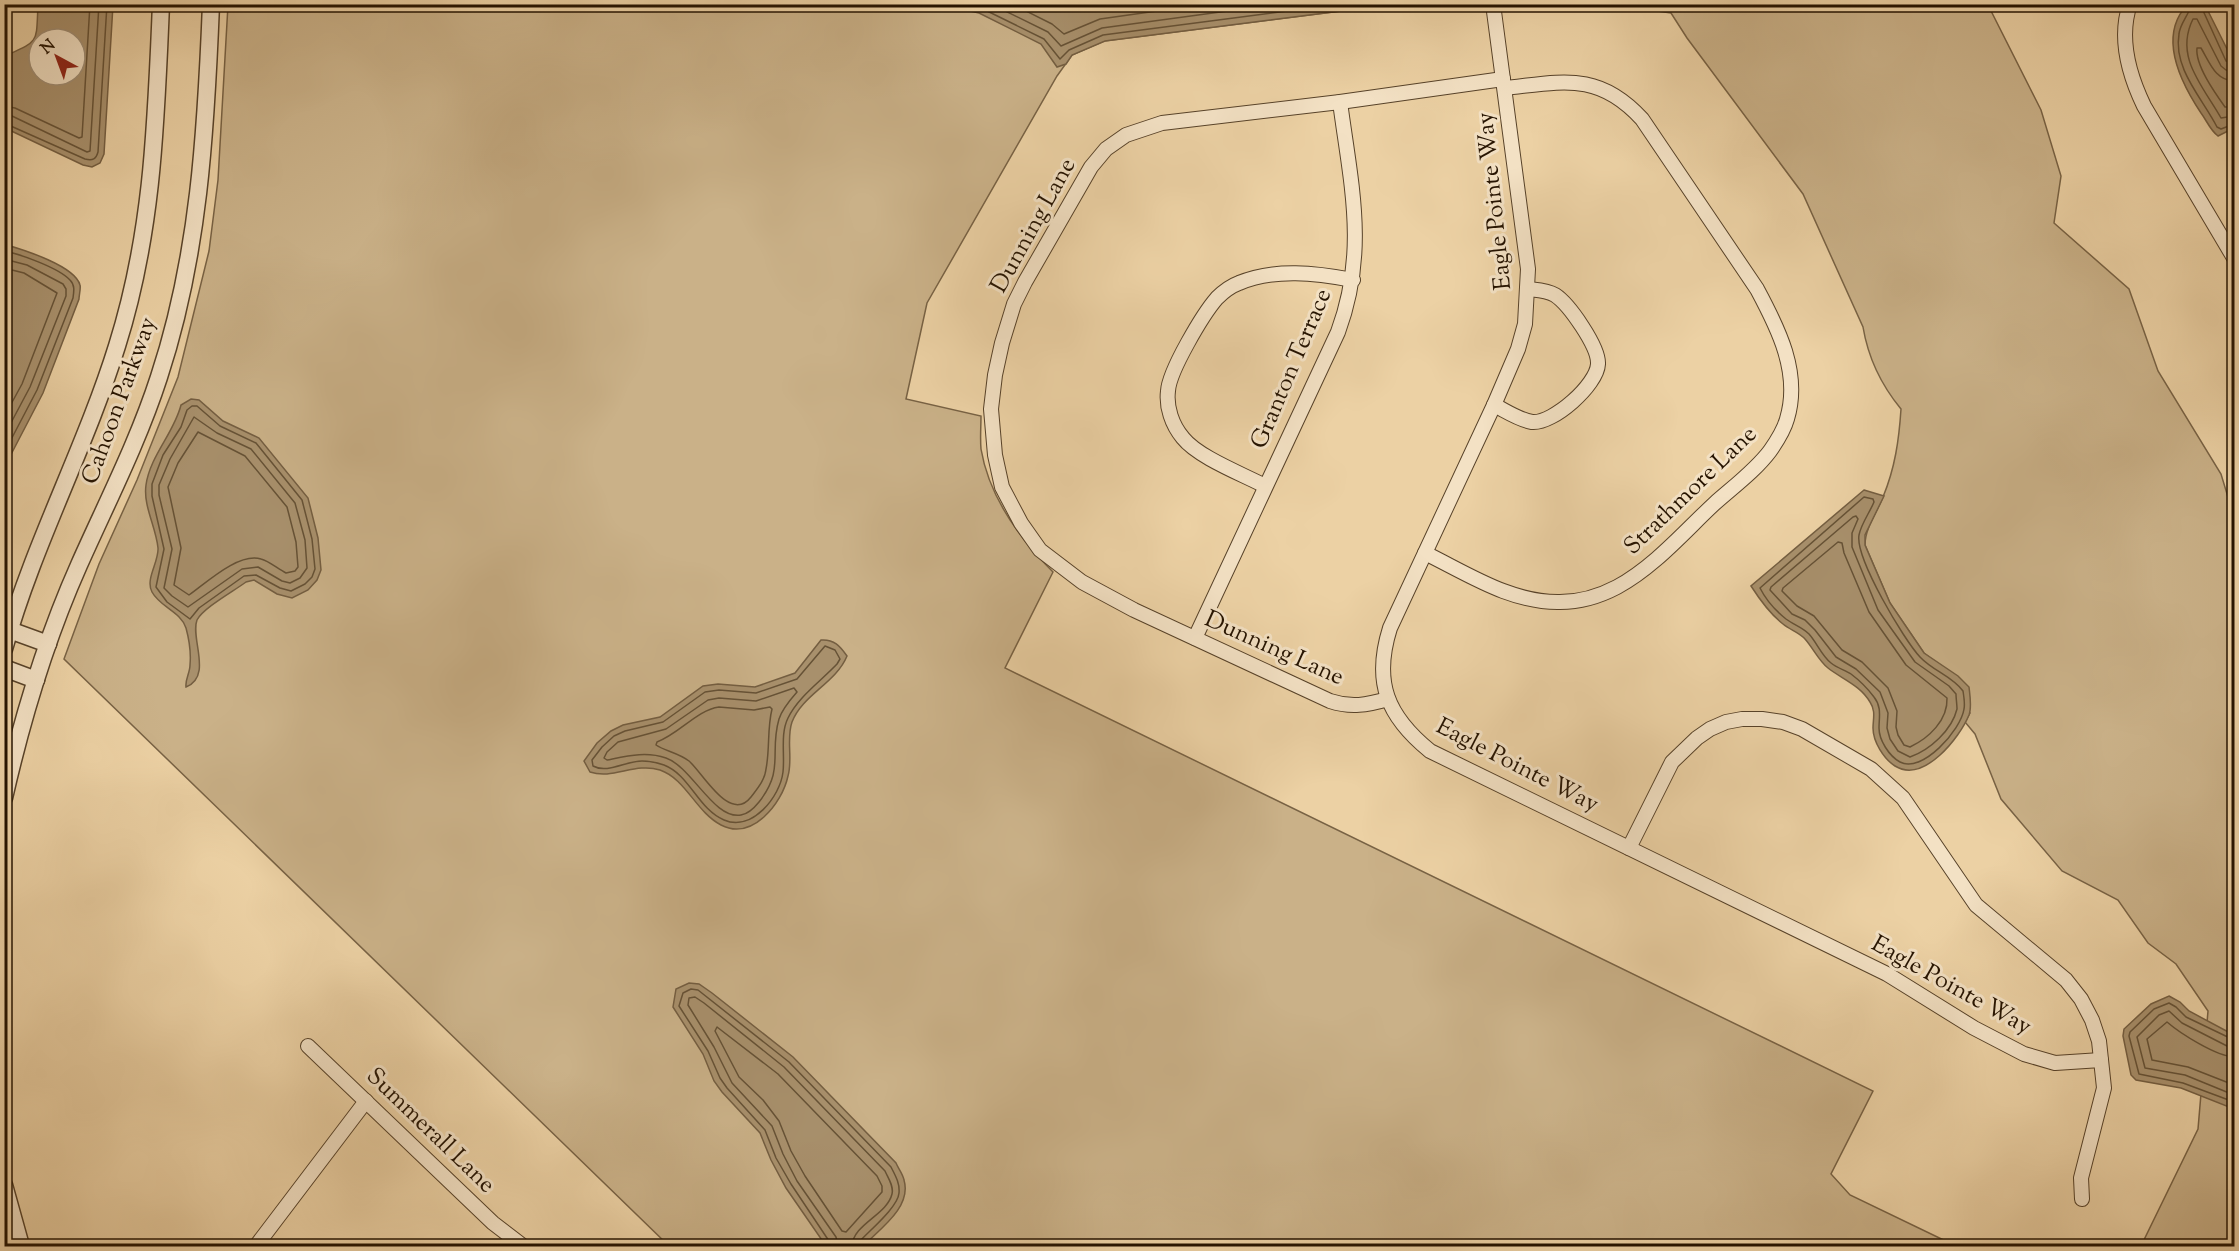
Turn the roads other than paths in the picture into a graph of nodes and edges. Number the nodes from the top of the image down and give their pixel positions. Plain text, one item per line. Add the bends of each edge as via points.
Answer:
1 (161, 4) edge
2 (211, 4) edge
3 (2130, 4) edge
4 (1493, 5) edge
5 (1504, 84) junction
6 (1340, 102) junction
7 (2235, 258) edge
8 (1353, 280) junction
9 (1528, 289) junction
10 (1494, 405) junction
11 (1265, 486) junction
12 (1425, 553) junction
13 (7, 629) edge
14 (1194, 638) junction
15 (48, 645) junction
16 (4, 649) edge
17 (4, 668) edge
18 (36, 680) junction
19 (1388, 699) junction
20 (4, 798) edge
21 (1629, 848) junction
22 (308, 1046) dead end
23 (2101, 1060) junction
24 (366, 1101) junction
25 (4, 1185) edge
26 (2082, 1199) dead end
27 (21, 1246) edge
28 (256, 1246) edge
29 (524, 1246) edge

1 - 13 street, Cahoon Parkway via 154,156 133,286 101,393
2 - 15 street, Cahoon Parkway via 202,167 193,240 177,316 143,423
3 - 7 street via 2126,43 2133,84
4 - 5 street, Eagle Pointe Way
5 - 6 street, Dunning Lane
5 - 9 street, Eagle Pointe Way
5 - 12 street, Strathmore Lane via 1581,83 1609,92 1642,119 1766,306 1789,363 1790,405 1779,437 1758,464 1634,577 1597,596 1562,603 1530,600
6 - 8 street, Granton Terrace via 1356,225
6 - 14 street, Dunning Lane via 1162,123 1139,129 1106,148 1031,270 1014,304 1002,343 992,393 992,433 1002,487 1021,524 1040,550 1082,582
8 - 11 street, Granton Terrace via 1338,333
8 - 11 street via 1296,273 1261,277 1232,287 1212,304 1171,375 1167,393 1169,413 1184,440 1200,453
9 - 10 street, Eagle Pointe Way via 1522,336
9 - 10 street via 1547,291 1560,299 1594,345 1596,374 1558,413 1540,422 1521,419
10 - 12 street, Eagle Pointe Way
11 - 14 street, Granton Terrace
12 - 19 street, Eagle Pointe Way via 1385,644 1382,672
13 - 15 street
13 - 16 street, Cahoon Parkway
14 - 19 street, Dunning Lane via 1330,701 1358,706
15 - 18 street, Cahoon Parkway
17 - 18 street
18 - 20 street, Cahoon Parkway
19 - 21 street, Eagle Pointe Way via 1399,721 1430,751
21 - 23 street, Eagle Pointe Way via 1887,974 2024,1054 2055,1063
21 - 23 street via 1672,762 1696,738 1742,719 1762,718 1802,729 1871,769 1903,798 1976,905 2066,980 2076,993 2092,1020
22 - 24 street, Summerall Lane
23 - 26 street via 2104,1088 2081,1178
24 - 28 street
24 - 29 street, Summerall Lane via 493,1223
25 - 27 street

